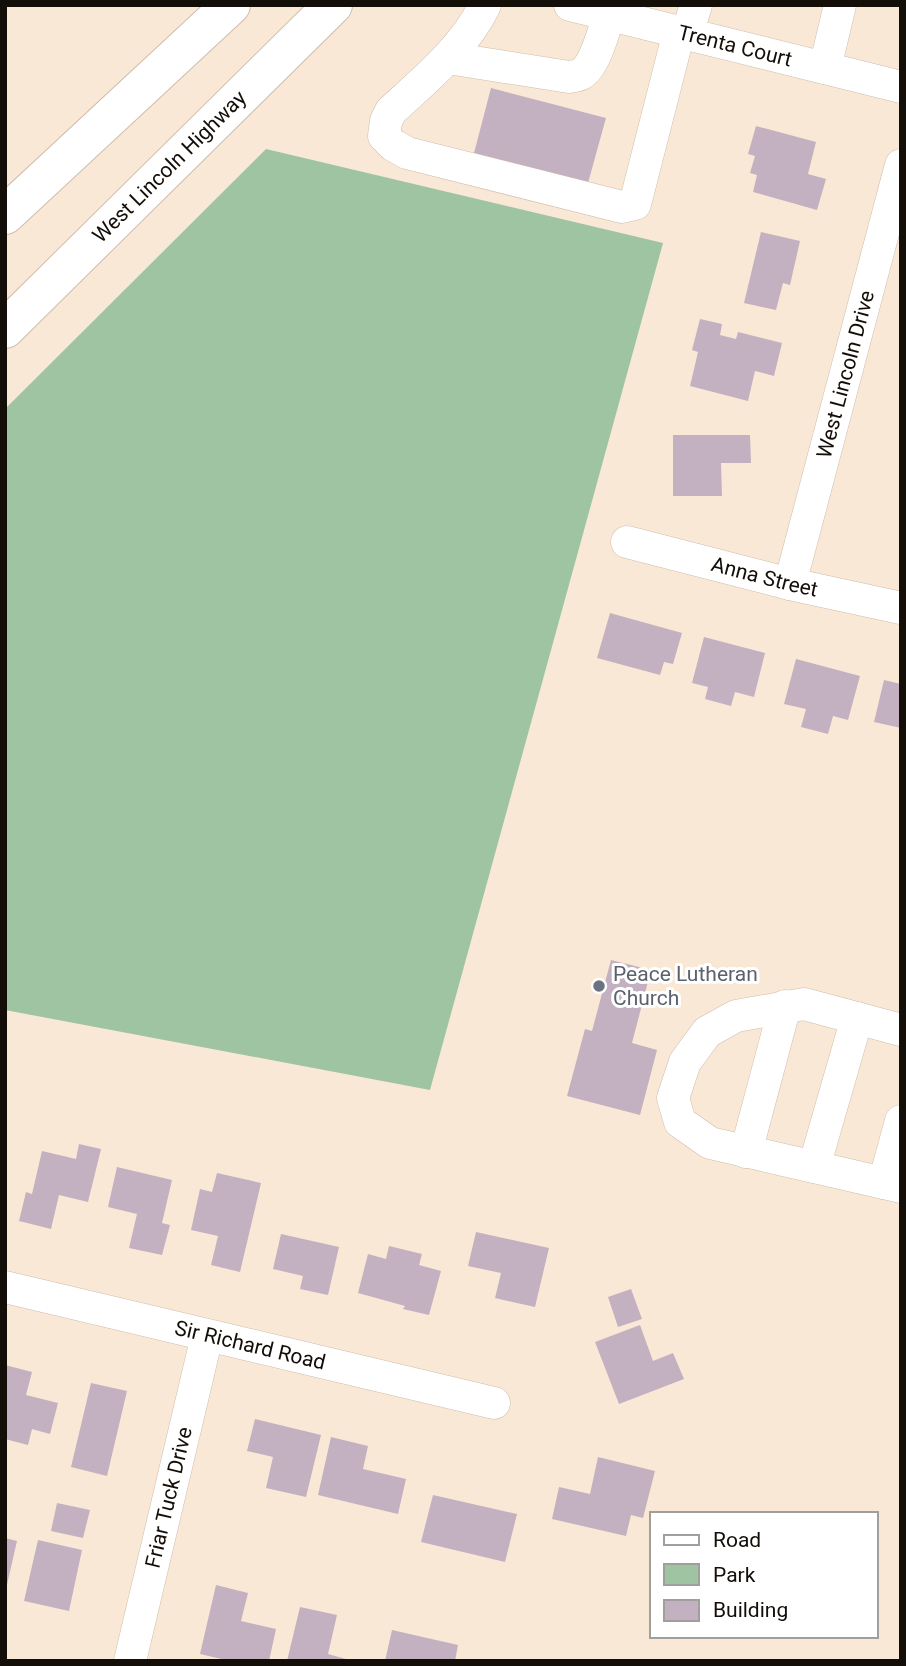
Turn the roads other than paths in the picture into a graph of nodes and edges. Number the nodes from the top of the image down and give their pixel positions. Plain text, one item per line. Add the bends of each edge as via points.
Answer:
1 (231, 5) edge
2 (333, 5) edge
3 (485, 5) edge
4 (570, 5) edge
5 (840, 5) edge
6 (609, 15) junction
7 (687, 24) edge
8 (447, 58) junction
9 (825, 68) junction
10 (901, 87) edge
11 (901, 165) edge
12 (5, 215) edge
13 (10, 315) edge
14 (627, 542) dead end
15 (790, 584) junction
16 (901, 608) edge
17 (785, 1006) junction
18 (857, 1018) junction
19 (901, 1030) edge
20 (901, 1121) edge
21 (746, 1152) junction
22 (814, 1167) junction
23 (892, 1185) edge
24 (5, 1287) edge
25 (207, 1336) junction
26 (494, 1403) dead end
27 (130, 1661) edge

1 - 12 main road
2 - 13 main road, West Lincoln Highway
3 - 8 street
4 - 6 street, Trenta Court
5 - 9 street
6 - 7 street, Trenta Court
6 - 8 street via 588,66 582,74 569,78
7 - 8 street via 635,204 622,207 407,153 393,145 384,136 391,111
7 - 9 street, Trenta Court
9 - 10 street, Trenta Court
11 - 15 street, West Lincoln Drive
14 - 15 street, Anna Street
15 - 16 street, Anna Street
17 - 18 street via 804,1004
17 - 21 street
17 - 21 street via 736,1016 707,1032 685,1062 673,1098 680,1122 710,1143
18 - 19 street
18 - 22 street
20 - 23 street
21 - 22 street
22 - 23 street
24 - 25 street, Sir Richard Road
25 - 26 street, Sir Richard Road
25 - 27 street, Friar Tuck Drive

